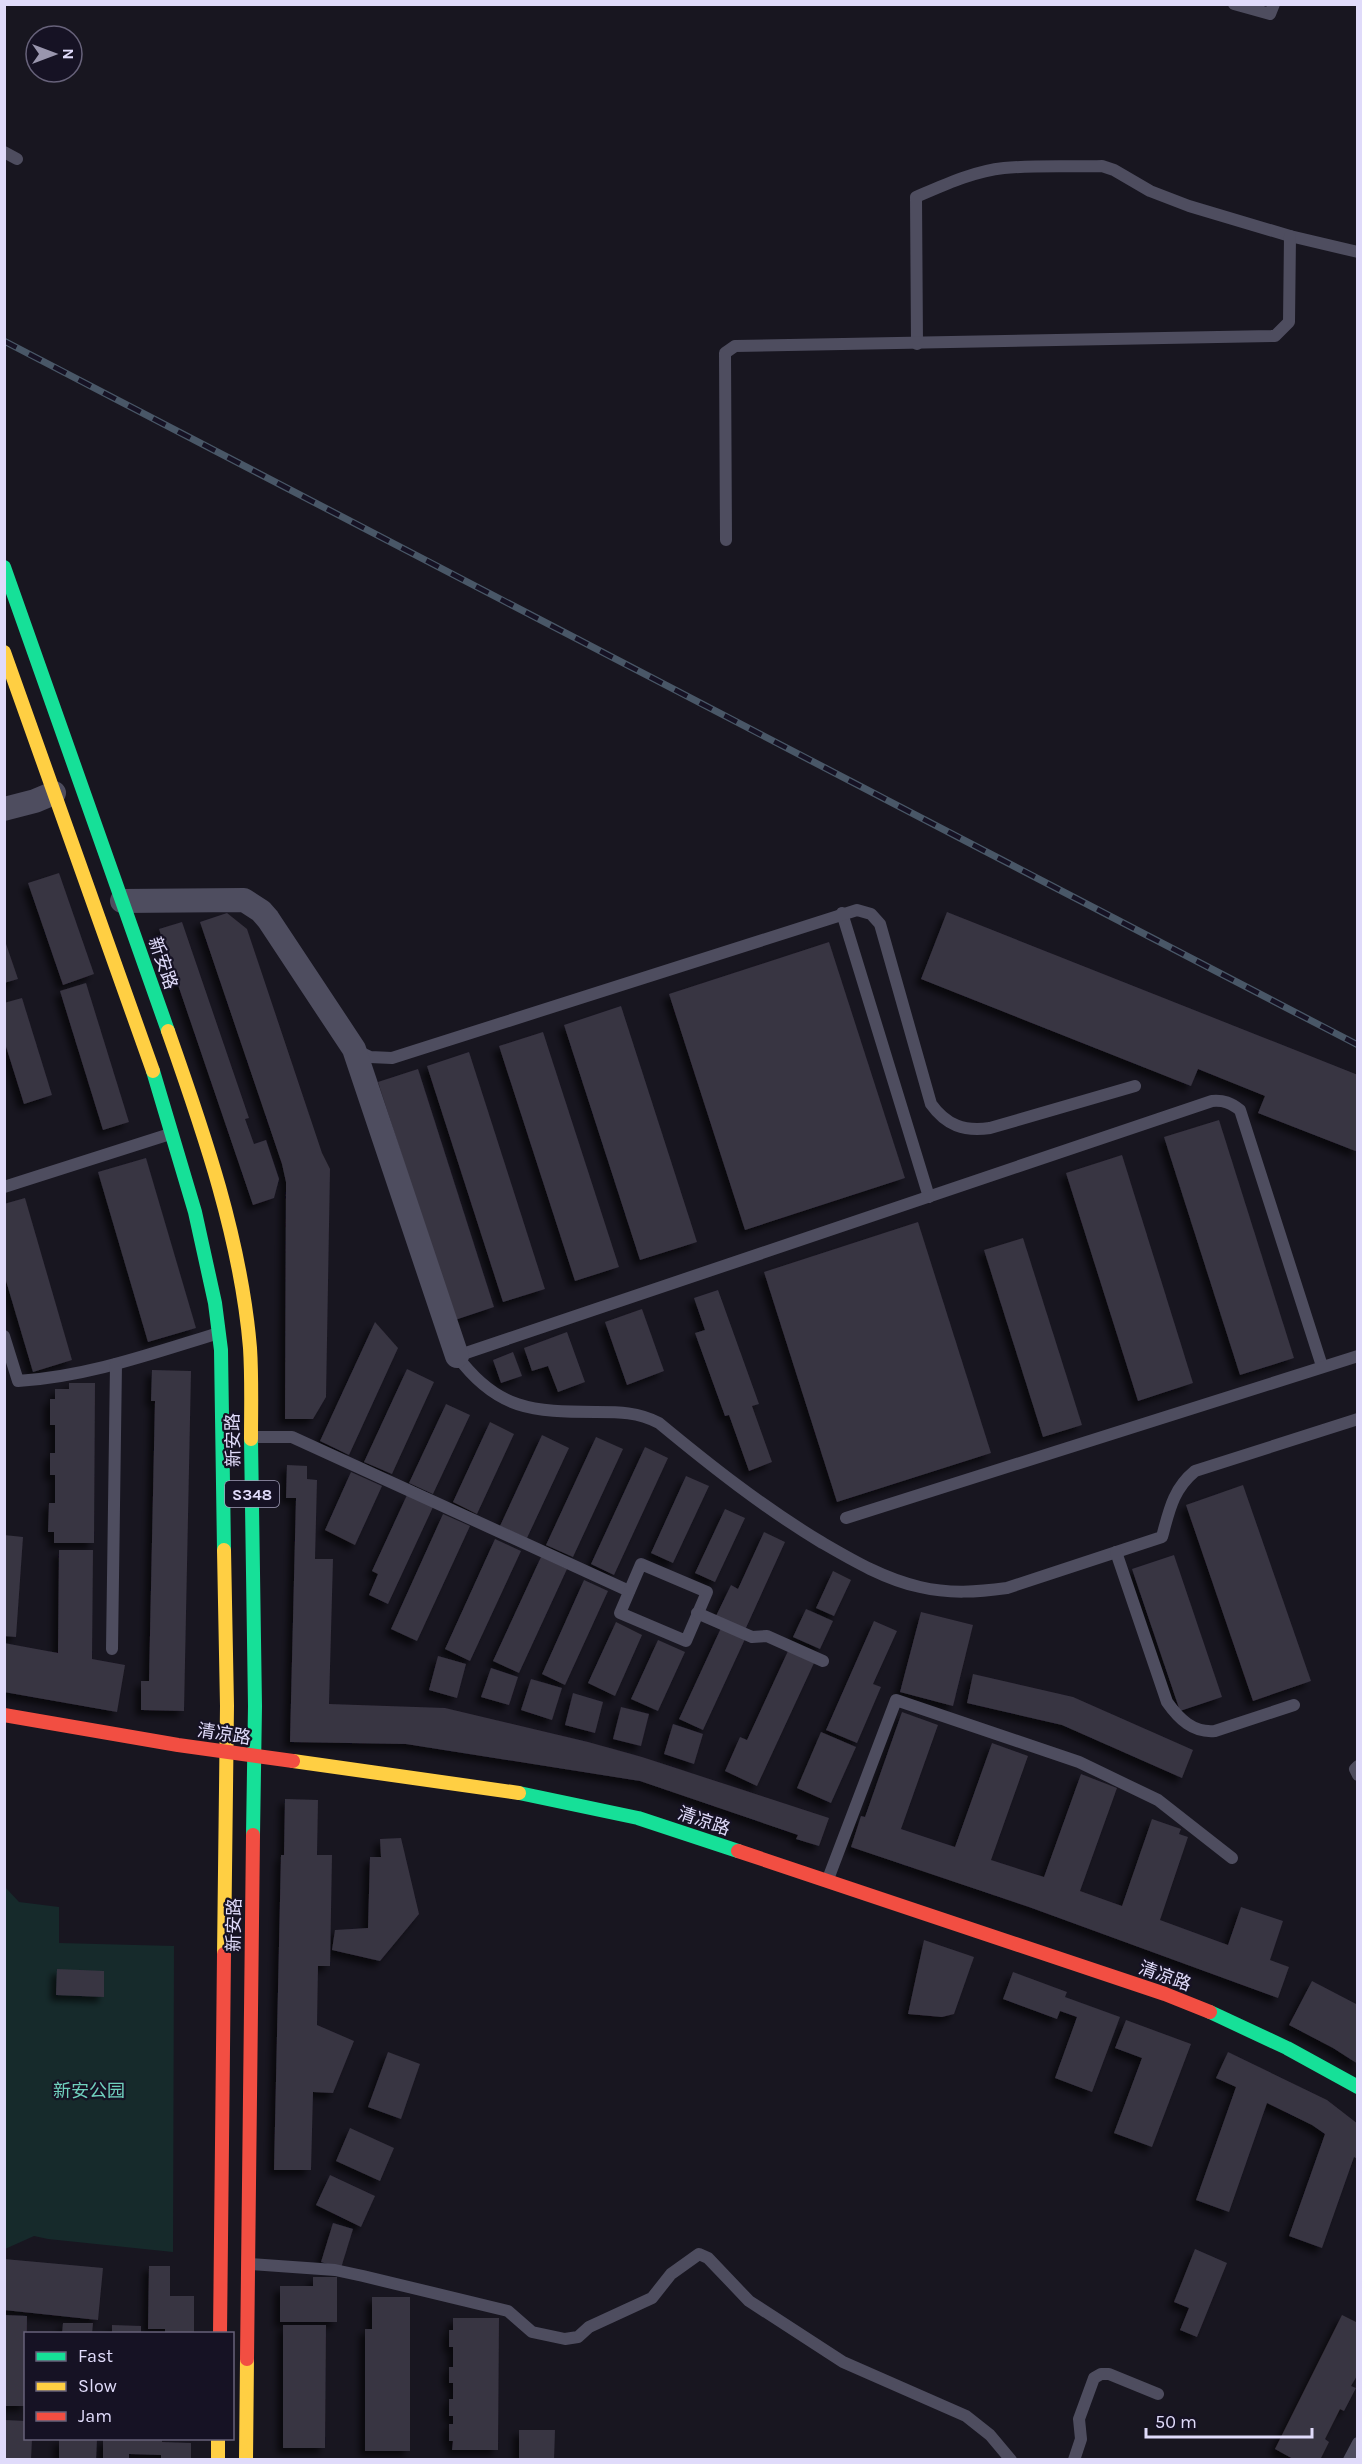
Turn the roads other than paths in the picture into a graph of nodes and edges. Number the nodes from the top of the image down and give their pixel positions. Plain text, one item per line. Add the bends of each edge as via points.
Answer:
1 (1234, 4) edge
2 (1275, 4) edge
3 (4, 152) edge
4 (17, 159) dead end
5 (1290, 236) junction
6 (1358, 252) edge
7 (917, 344) junction
8 (726, 540) dead end
9 (4, 567) edge
10 (4, 652) edge
11 (54, 793) junction
12 (4, 808) edge
13 (122, 901) junction
14 (842, 913) junction
15 (354, 1049) junction
16 (1135, 1086) dead end
17 (172, 1134) junction
18 (4, 1187) edge
19 (929, 1197) junction
20 (220, 1333) junction
21 (4, 1336) edge
22 (458, 1356) junction
23 (1358, 1356) edge
24 (116, 1364) junction
25 (1322, 1366) junction
26 (1358, 1419) edge
27 (251, 1437) junction
28 (846, 1518) dead end
29 (1116, 1552) junction
30 (629, 1591) junction
31 (698, 1613) junction
32 (112, 1648) dead end
33 (823, 1661) dead end
34 (1294, 1706) dead end
35 (4, 1715) edge
36 (226, 1752) junction
37 (254, 1756) junction
38 (1358, 1766) edge
39 (1358, 1775) edge
40 (1232, 1858) dead end
41 (827, 1881) junction
42 (1358, 2087) edge
43 (248, 2264) junction
44 (220, 2332) edge
45 (1158, 2394) dead end
46 (218, 2440) edge
47 (1358, 2443) edge
48 (218, 2460) edge
49 (246, 2460) edge
50 (1011, 2460) edge
51 (1074, 2460) edge
52 (1349, 2460) edge

1 - 2 lane via 1270,14
3 - 4 lane
5 - 6 lane
5 - 7 lane via 1290,322 1275,336
5 - 7 lane via 1169,199 1102,166 1004,168 963,178 916,196
7 - 8 lane via 735,346 725,353
9 - 13 main road, 新安路 / S348
10 - 11 main road, 新安路 / S348
11 - 12 street
11 - 17 main road, 新安路 / S348
13 - 15 street via 244,900 253,905 268,919
13 - 27 main road, 新安路 / S348 via 228,1218 250,1349
14 - 15 lane via 392,1058 370,1057
14 - 16 lane via 865,911 880,924 930,1104 945,1120 966,1129 990,1128
14 - 19 lane
15 - 22 street
17 - 18 lane
17 - 20 main road, 新安路 / S348 via 200,1225
19 - 22 lane
19 - 25 lane via 1212,1101 1228,1102 1240,1110
20 - 24 lane
20 - 36 main road, 新安路 / S348
21 - 24 lane via 18,1381 48,1379
22 - 29 lane via 487,1388 524,1407 556,1412 626,1412 653,1420 788,1522 854,1561 902,1582 942,1591 1007,1588
23 - 25 lane
24 - 32 lane
25 - 28 lane
26 - 29 lane via 1195,1471 1174,1496 1162,1537
27 - 30 lane via 292,1437
27 - 37 main road, 新安路 / S348
29 - 34 lane via 1167,1702 1189,1726 1215,1731
30 - 31 lane via 641,1564 707,1592
30 - 31 lane via 620,1613 686,1641
31 - 33 lane via 752,1637 766,1636
35 - 36 main road, 清凉路
36 - 37 main road, 清凉路
36 - 44 main road, 新安路 / S348
37 - 41 main road, 清凉路 via 454,1781 579,1803 695,1836
37 - 43 main road, 新安路 / S348
38 - 39 lane
40 - 41 lane via 1158,1800 1079,1762 896,1700
41 - 42 main road, 清凉路 via 1204,2009 1281,2044
43 - 49 main road, 新安路 / S348
43 - 50 lane via 335,2270 374,2279 508,2311 532,2332 565,2339 578,2337 589,2327 652,2298 671,2274 699,2254 708,2258 749,2301 843,2362 966,2416 990,2434
45 - 51 lane via 1109,2374 1095,2378 1079,2419 1081,2439
46 - 48 main road
47 - 52 lane

